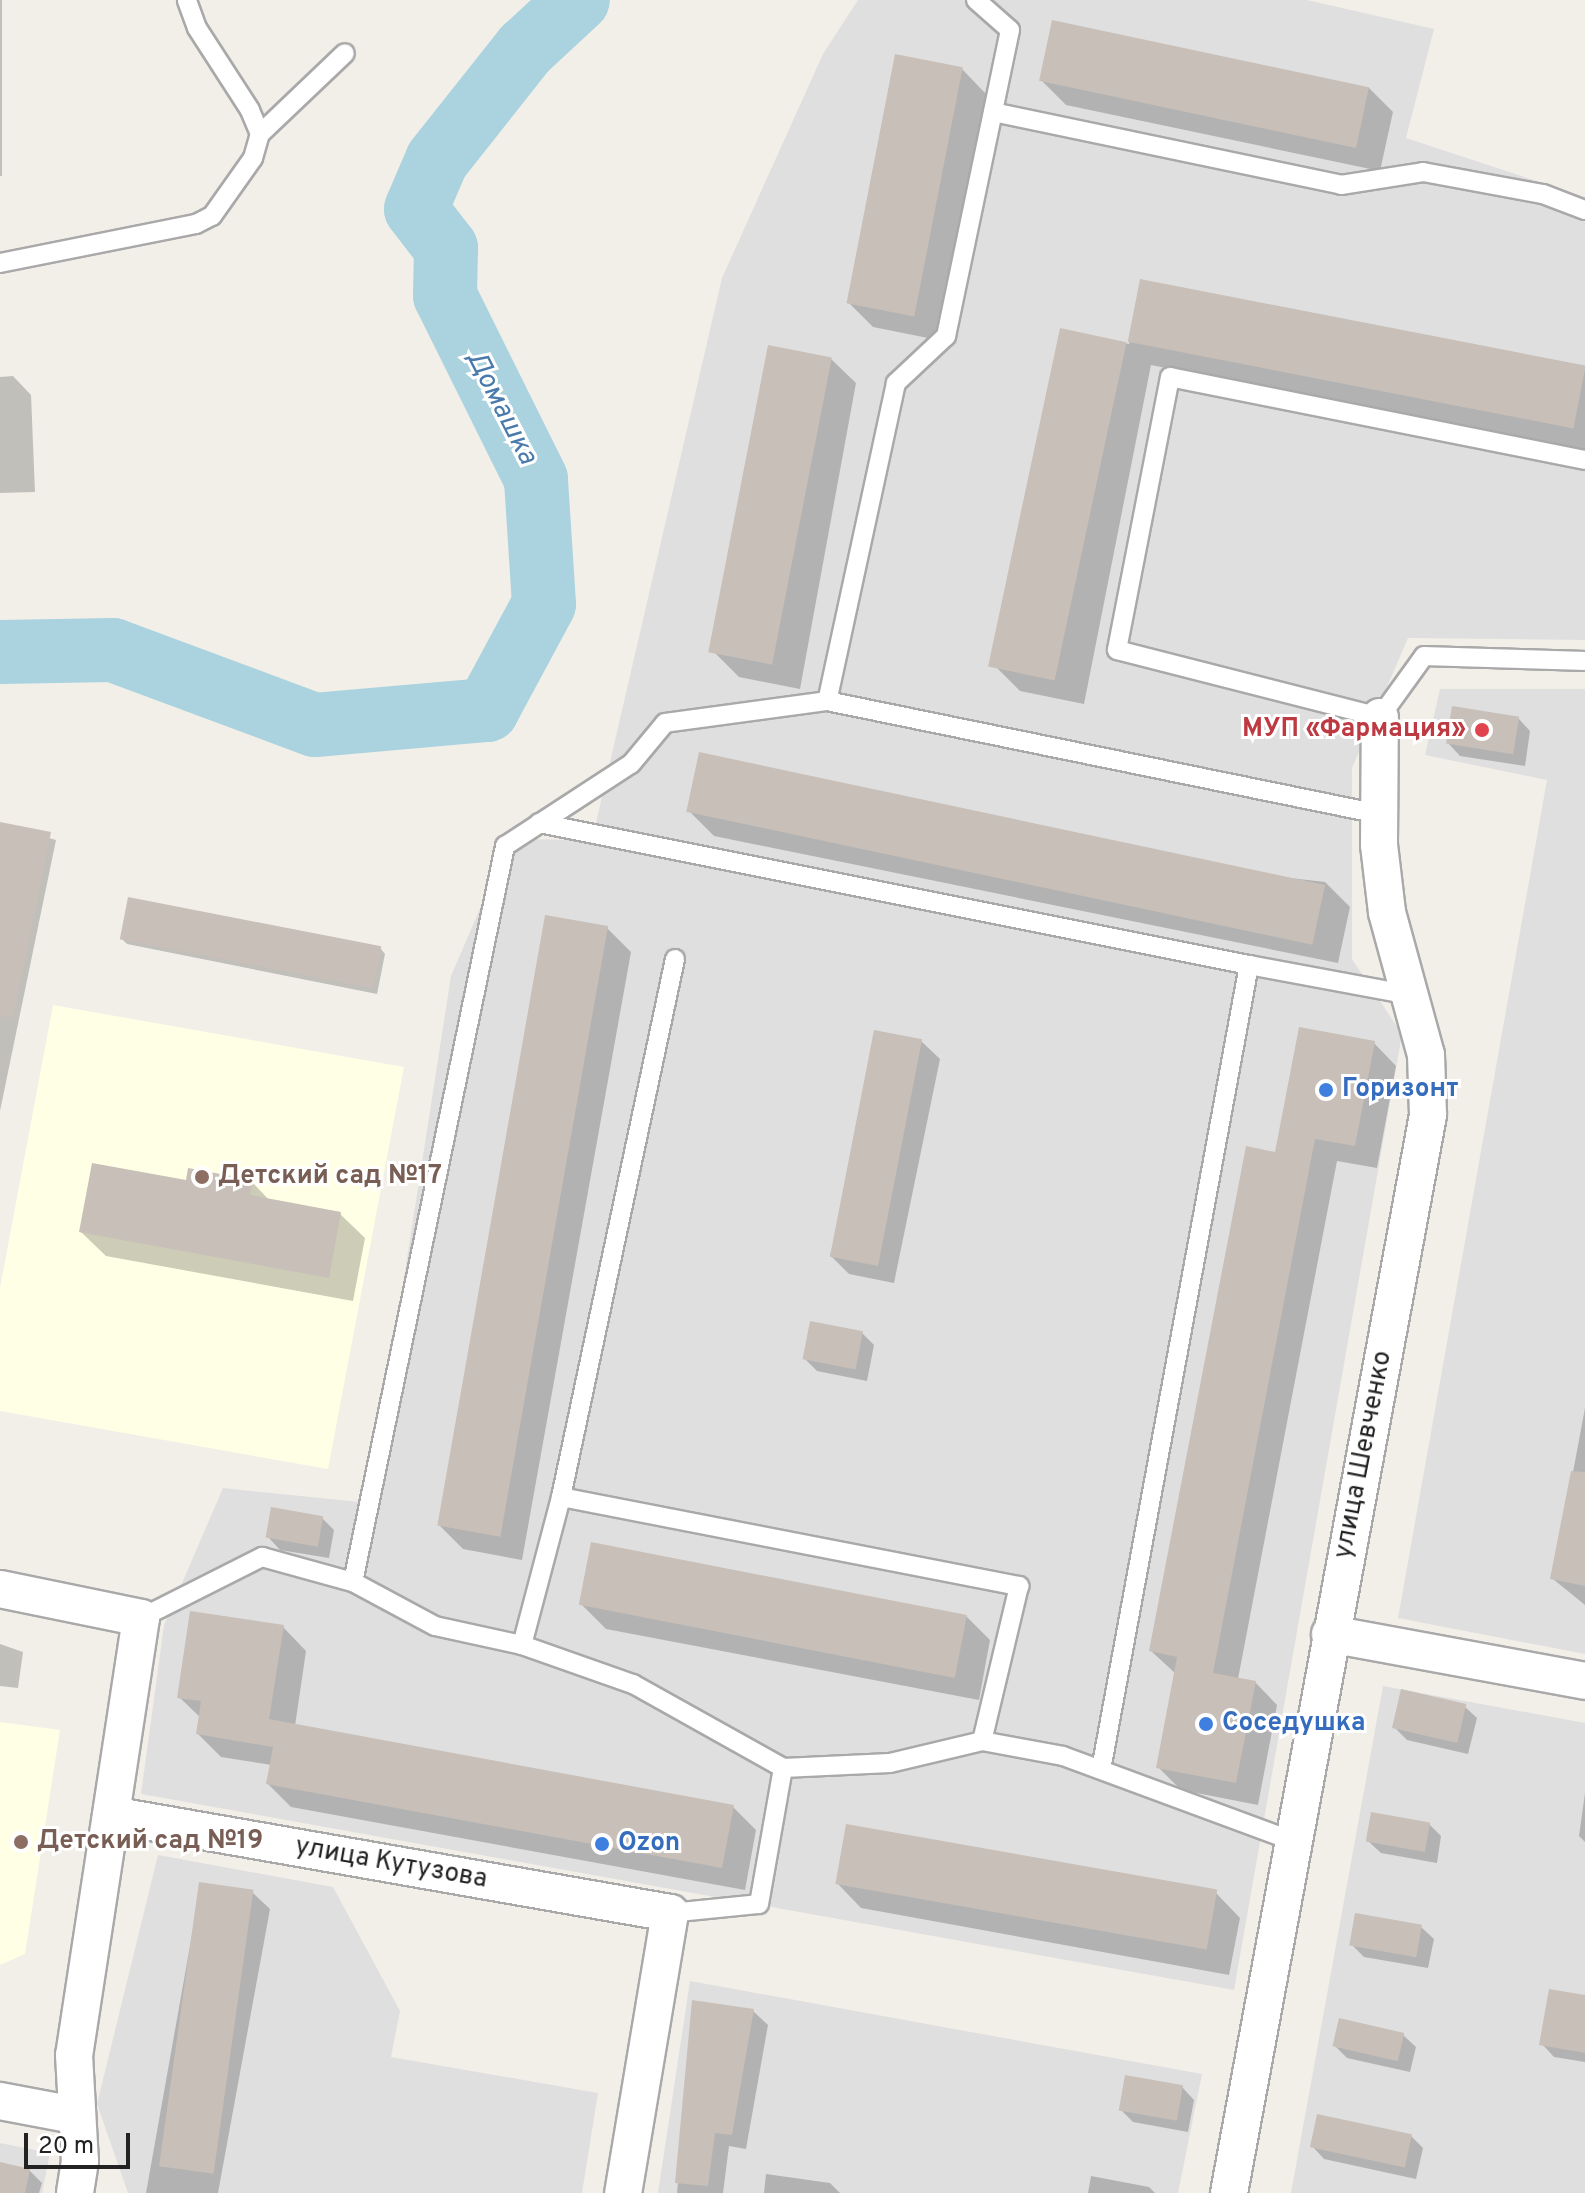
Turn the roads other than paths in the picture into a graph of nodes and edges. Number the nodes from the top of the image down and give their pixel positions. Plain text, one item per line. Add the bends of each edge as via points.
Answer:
1 (187, 0) edge
2 (976, 0) edge
3 (345, 53) dead end
4 (993, 112) junction
5 (260, 134) junction
6 (1585, 210) edge
7 (0, 263) edge
8 (1585, 460) edge
9 (1585, 661) edge
10 (827, 701) junction
11 (1380, 717) junction
12 (1379, 814) junction
13 (539, 823) junction
14 (675, 959) dead end
15 (1249, 965) junction
16 (1406, 994) junction
17 (561, 1497) junction
18 (353, 1582) junction
19 (0, 1589) edge
20 (141, 1618) junction
21 (1330, 1634) junction
22 (522, 1645) junction
23 (1585, 1681) edge
24 (982, 1741) junction
25 (783, 1768) junction
26 (1101, 1770) junction
27 (111, 1815) junction
28 (1293, 1841) junction
29 (670, 1913) junction
30 (0, 2101) edge
31 (74, 2115) junction
32 (75, 2193) edge
33 (623, 2193) edge
34 (1229, 2193) edge

1 - 5 lane via 197,28
2 - 4 lane via 1010,30
3 - 5 lane
4 - 6 lane via 1341,185 1423,172 1543,194
4 - 10 lane via 946,336 896,383
5 - 7 lane via 253,158 237,181 212,216 196,224
8 - 11 lane via 1170,377 1117,650
9 - 11 lane via 1424,656
10 - 12 lane
10 - 13 lane via 665,723 631,764
11 - 12 street, улица Шевченко
12 - 16 street, улица Шевченко via 1387,912
13 - 15 lane
13 - 18 lane via 505,846
14 - 17 lane
15 - 16 lane
15 - 26 lane
16 - 21 street, улица Шевченко via 1426,1055 1428,1115
17 - 22 lane
17 - 24 lane via 1019,1586
18 - 20 lane via 262,1557
18 - 22 lane via 435,1626
19 - 20 street
20 - 27 street
21 - 23 street
21 - 28 street, улица Шевченко
22 - 25 lane via 633,1684
24 - 25 lane via 890,1763
24 - 26 lane via 1063,1756
25 - 29 lane via 759,1904
26 - 28 lane
27 - 29 street, улица Кутузова
27 - 31 street via 74,2055
28 - 34 street, улица Шевченко
29 - 33 street
30 - 31 street
31 - 32 street via 80,2161

